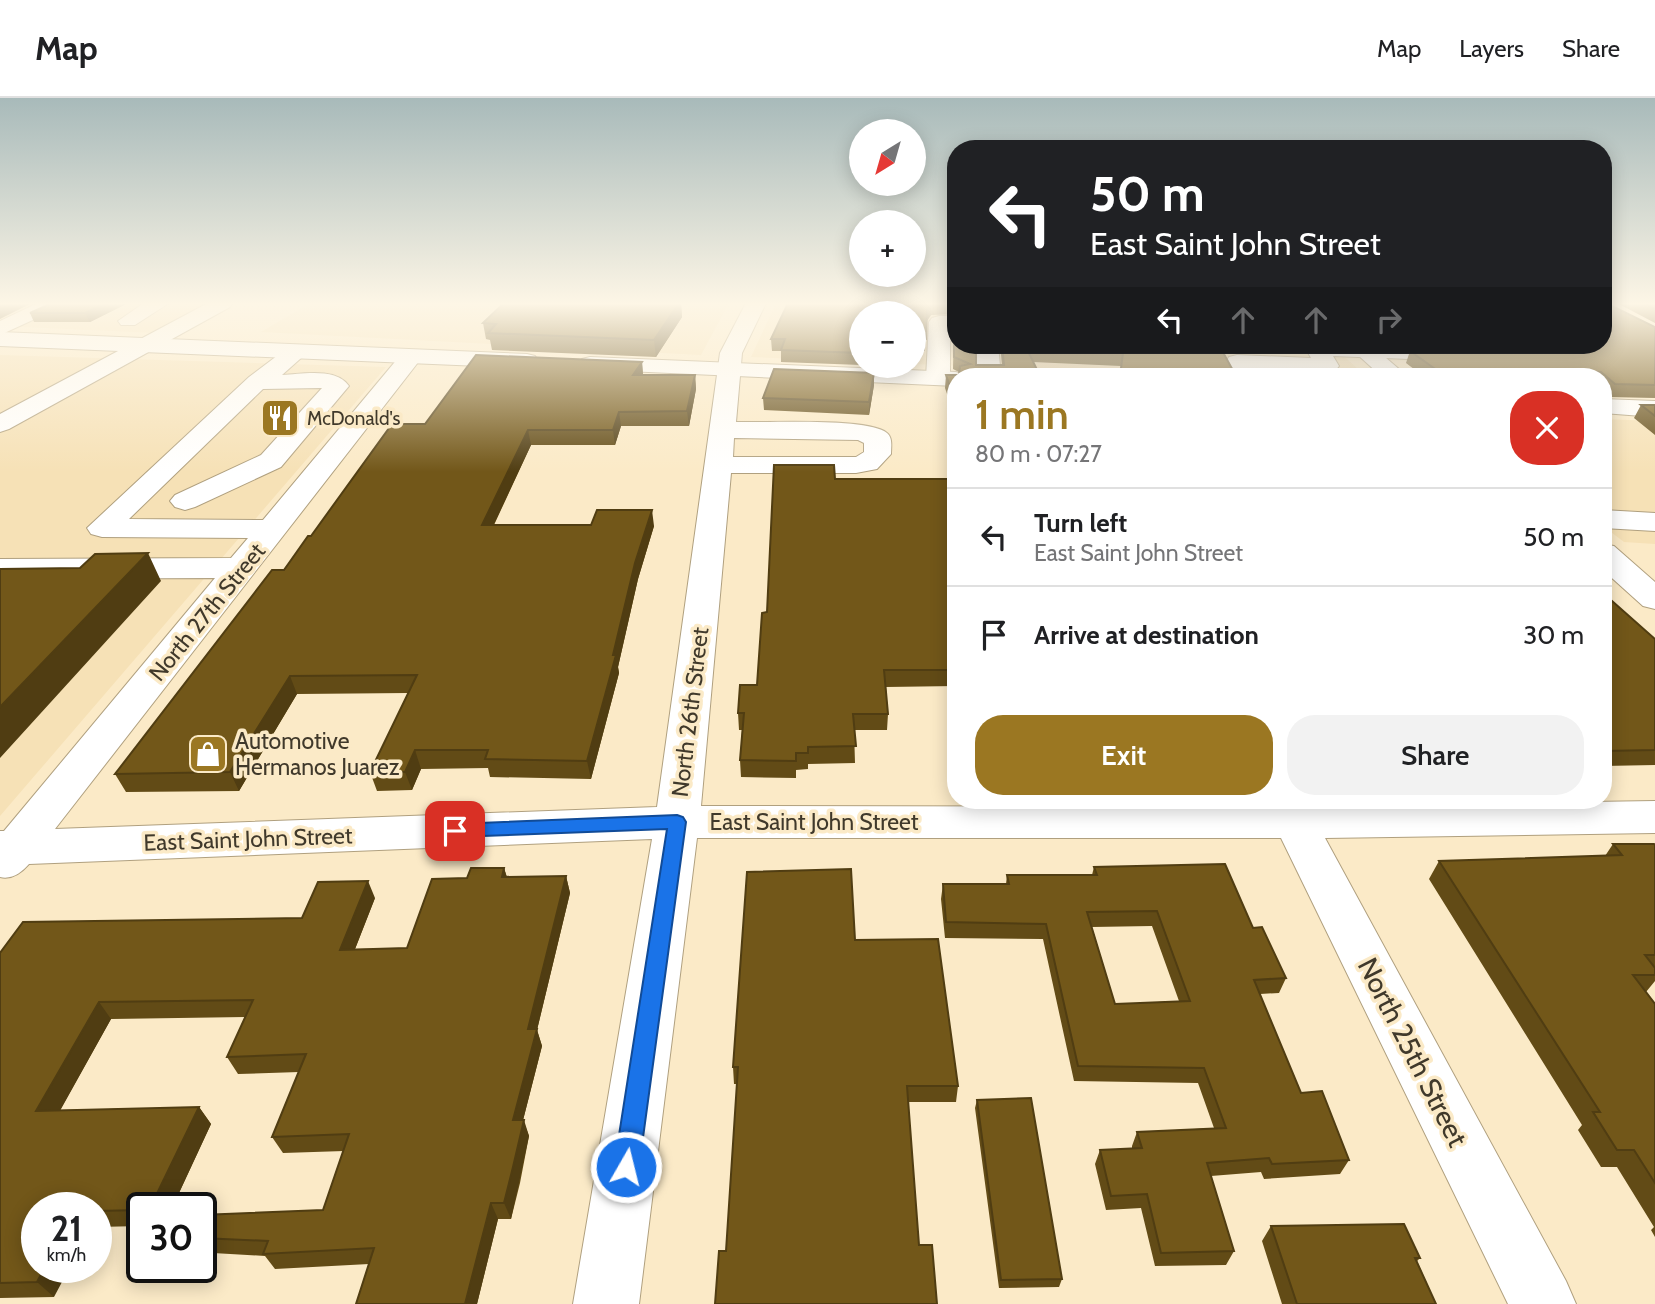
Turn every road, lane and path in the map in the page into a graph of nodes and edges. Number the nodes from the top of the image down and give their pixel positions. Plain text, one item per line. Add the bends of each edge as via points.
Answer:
1 (122, 359) edge
2 (287, 359) edge
3 (409, 359) edge
4 (482, 359) edge
5 (730, 359) edge
6 (944, 359) edge
7 (1323, 359) edge
8 (1236, 361) edge
9 (728, 369) junction
10 (947, 378) edge
11 (257, 382) junction
12 (1612, 407) edge
13 (1655, 409) edge
14 (0, 424) edge
15 (126, 506) junction
16 (1612, 520) edge
17 (1655, 522) edge
18 (274, 529) junction
19 (1612, 561) edge
20 (243, 568) junction
21 (0, 569) edge
22 (1655, 598) edge
23 (1290, 811) edge
24 (1655, 817) edge
25 (677, 822) junction
26 (5, 854) edge
27 (606, 1304) edge
28 (1544, 1304) edge

1 - 14 street
2 - 11 street
3 - 18 street, North 27th Street
4 - 9 street
5 - 9 street, North 26th Street
6 - 10 street
7 - 8 street via 1327,366
9 - 10 street
9 - 25 street, North 26th Street
11 - 15 street
11 - 15 street via 327,381 337,386 261,467 252,483 234,496
12 - 13 street
15 - 18 street via 102,528
16 - 17 street
18 - 20 street, North 27th Street
19 - 22 street
20 - 21 street
20 - 26 street, North 27th Street
23 - 24 street, East Saint John Street
23 - 25 street, East Saint John Street
23 - 28 street, North 25th Street
25 - 26 street, East Saint John Street
25 - 27 street, North 26th Street

